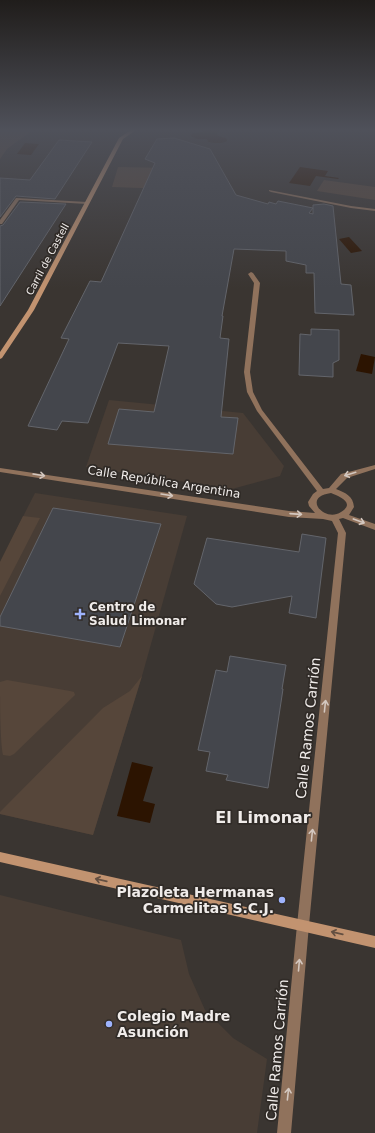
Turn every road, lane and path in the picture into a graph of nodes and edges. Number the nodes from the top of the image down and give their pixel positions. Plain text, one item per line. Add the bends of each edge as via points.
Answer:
1 (98, 183) edge
2 (271, 191) dead end
3 (87, 203) junction
4 (375, 210) edge
5 (0, 223) edge
6 (251, 274) dead end
7 (0, 357) edge
8 (375, 467) edge
9 (0, 470) edge
10 (331, 490) junction
11 (321, 491) junction
12 (335, 516) junction
13 (375, 527) edge
14 (0, 858) edge
15 (303, 925) junction
16 (375, 942) edge
17 (284, 1133) edge

1 - 3 street, Carril de Castell
2 - 4 street
3 - 5 street via 18,198
3 - 7 street, Carril de Castell via 31,310
6 - 11 street via 257,283 247,372 250,392 259,410
8 -> 10 street via 344,476
9 -> 12 street, Calle República Argentina via 289,514
10 - 11 street
10 - 12 street via 346,496 352,507 349,512
11 - 12 street via 312,500 313,506 318,512
12 -> 13 street, Calle República Argentina
15 -> 12 street, Calle Ramos Carrión via 342,533
15 -> 14 street
16 -> 15 street
17 -> 15 street, Calle Ramos Carrión

